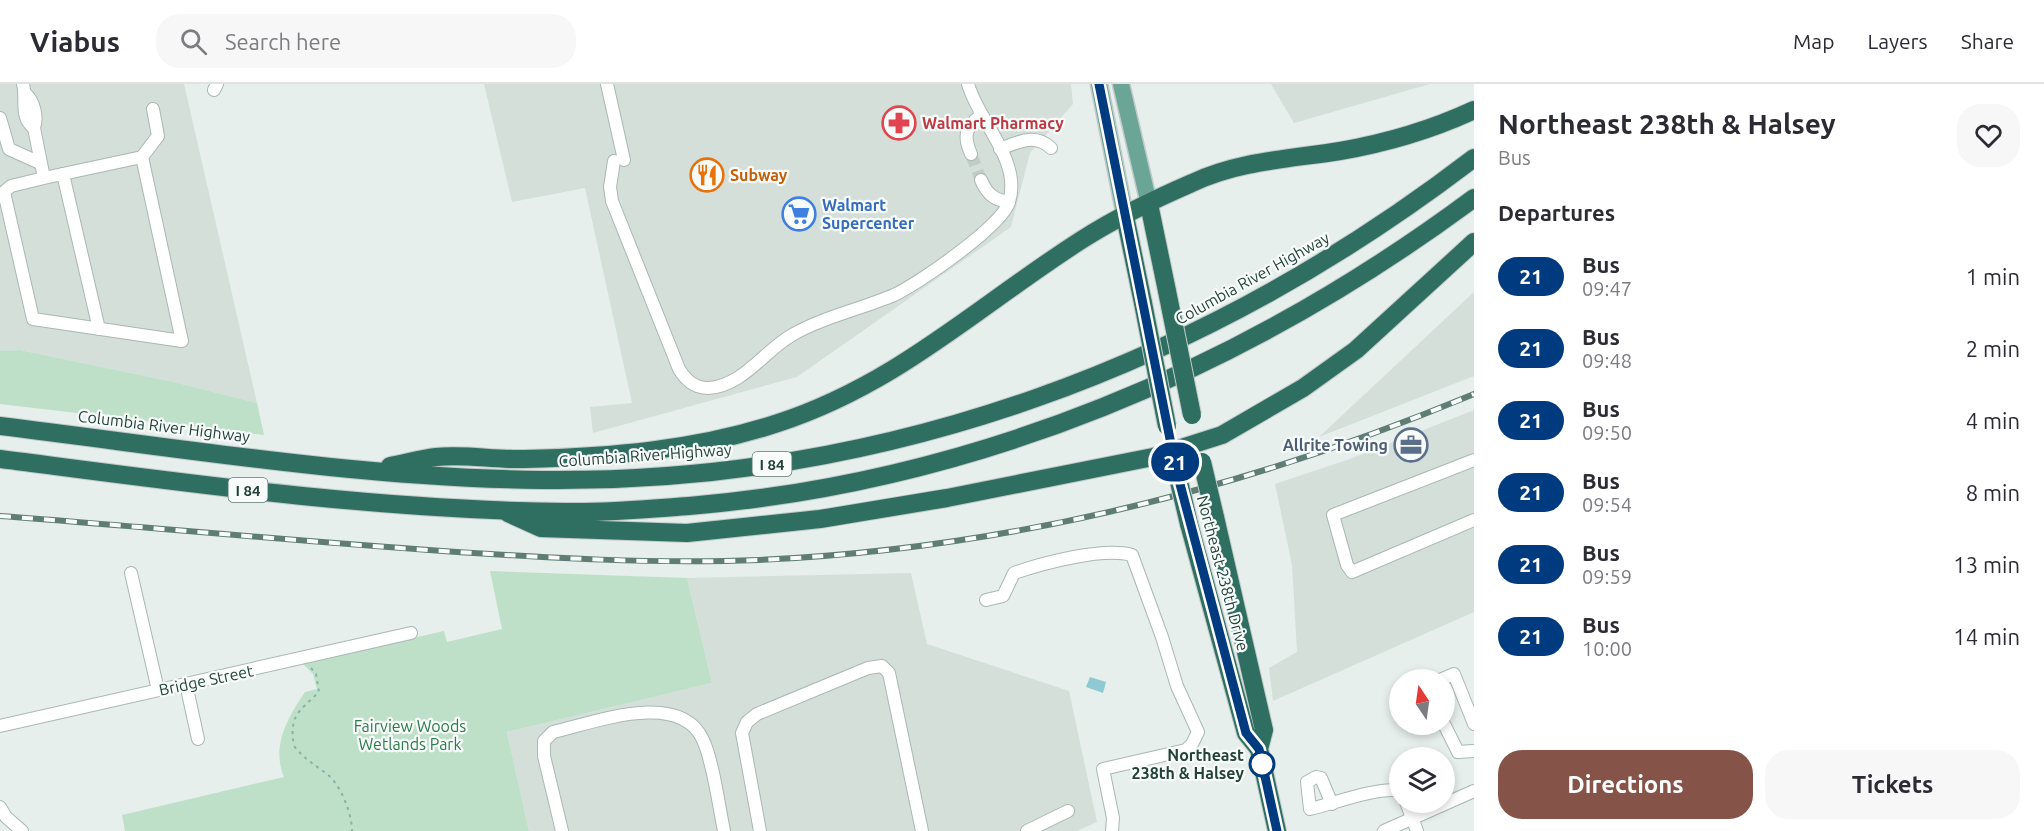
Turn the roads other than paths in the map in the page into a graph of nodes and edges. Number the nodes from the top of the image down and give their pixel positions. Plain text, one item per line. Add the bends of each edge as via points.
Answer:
1 (607, 84) edge
2 (968, 84) edge
3 (1099, 84) edge
4 (1121, 84) edge
5 (24, 88) edge
6 (153, 109) dead end
7 (1474, 110) edge
8 (981, 115) junction
9 (0, 118) edge
10 (1051, 148) dead end
11 (1000, 149) junction
12 (971, 154) tunnel mouth
13 (142, 157) junction
14 (1474, 158) edge
15 (40, 163) junction
16 (63, 174) junction
17 (44, 178) junction
18 (981, 180) tunnel mouth
19 (1474, 198) edge
20 (1009, 202) junction
21 (1149, 204) junction
22 (1125, 216) junction
23 (1474, 242) edge
24 (99, 329) junction
25 (0, 426) edge
26 (1198, 443) junction
27 (1173, 451) junction
28 (0, 459) edge
29 (1474, 460) edge
30 (366, 470) junction
31 (498, 509) junction
32 (1474, 520) edge
33 (131, 573) dead end
34 (986, 600) dead end
35 (411, 633) dead end
36 (1455, 676) edge
37 (186, 684) junction
38 (158, 690) junction
39 (1474, 724) edge
40 (0, 726) edge
41 (1450, 735) edge
42 (198, 740) dead end
43 (1259, 749) junction
44 (1474, 751) edge
45 (1389, 790) edge
46 (1474, 791) edge
47 (1332, 804) junction
48 (0, 807) edge
49 (1068, 811) dead end
50 (1411, 813) edge
51 (1413, 818) junction
52 (22, 831) edge
53 (562, 831) edge
54 (724, 831) edge
55 (760, 831) edge
56 (922, 831) edge
57 (1027, 831) edge
58 (1112, 831) edge
59 (1277, 831) edge
60 (1384, 831) edge
61 (1417, 831) edge

1 - 20 street via 619,160 610,187 612,201 679,369 692,384 707,388 742,375 793,335 896,294 984,235
2 - 8 street
3 - 22 main road, Northeast 238th Drive
4 - 21 main road, Northeast 238th Drive
5 - 15 street via 25,116 34,128
6 - 13 street via 158,136
7 - 21 highway via 1431,128 1381,142 1231,169
8 - 11 street
8 - 12 street via 965,134
9 - 15 street via 9,149
10 - 11 street via 1034,139
11 - 20 street via 1012,184
13 - 16 street
13 - 24 street via 182,341
14 - 30 highway, Columbia River Highway / I 84 via 1357,242 1238,311 1129,364 967,422 809,458 663,477 543,480
15 - 17 street
16 - 17 street
16 - 24 street
17 - 24 street via 11,186 4,192 33,319
18 - 20 street via 996,200
19 - 31 highway, I 84 via 1363,275 1270,330 1149,390 1016,439 907,470 754,499 634,510
21 - 22 highway
21 - 26 highway, Northeast 238th Drive, bridge
22 - 27 highway, Northeast 238th Drive, bridge
22 - 30 highway via 1083,239 885,376 780,423 673,447 548,458 439,457
23 - 26 highway via 1387,323 1330,369 1222,435
25 - 30 highway, Columbia River Highway / I 84
26 - 27 highway
26 - 43 highway, Northeast 238th Drive, bridge via 1263,730
27 - 31 highway via 948,498 820,519 687,533 541,528
27 - 43 highway, Northeast 238th Drive, bridge via 1246,733
28 - 31 highway, I 84 via 346,501
29 - 32 street via 1333,515 1352,572
33 - 38 street
34 - 58 street via 1004,596 1014,573 1034,566 1103,552 1132,555 1177,686 1198,732 1186,750 1103,769
35 - 37 street, Bridge Street
36 - 39 street
37 - 38 street, Bridge Street
37 - 42 street
38 - 40 street, Bridge Street
41 - 44 street via 1458,752
43 - 59 highway, Northeast 238th Drive
45 - 47 street
46 - 51 street
47 - 47 street via 1310,809 1307,782 1316,777 1325,783
48 - 52 street
49 - 57 street
50 - 51 street
51 - 60 street
51 - 61 street
53 - 54 street via 544,741 553,732 641,712 663,712 688,723 703,739
55 - 56 street via 742,733 747,722 757,714 868,668 882,666 889,673

